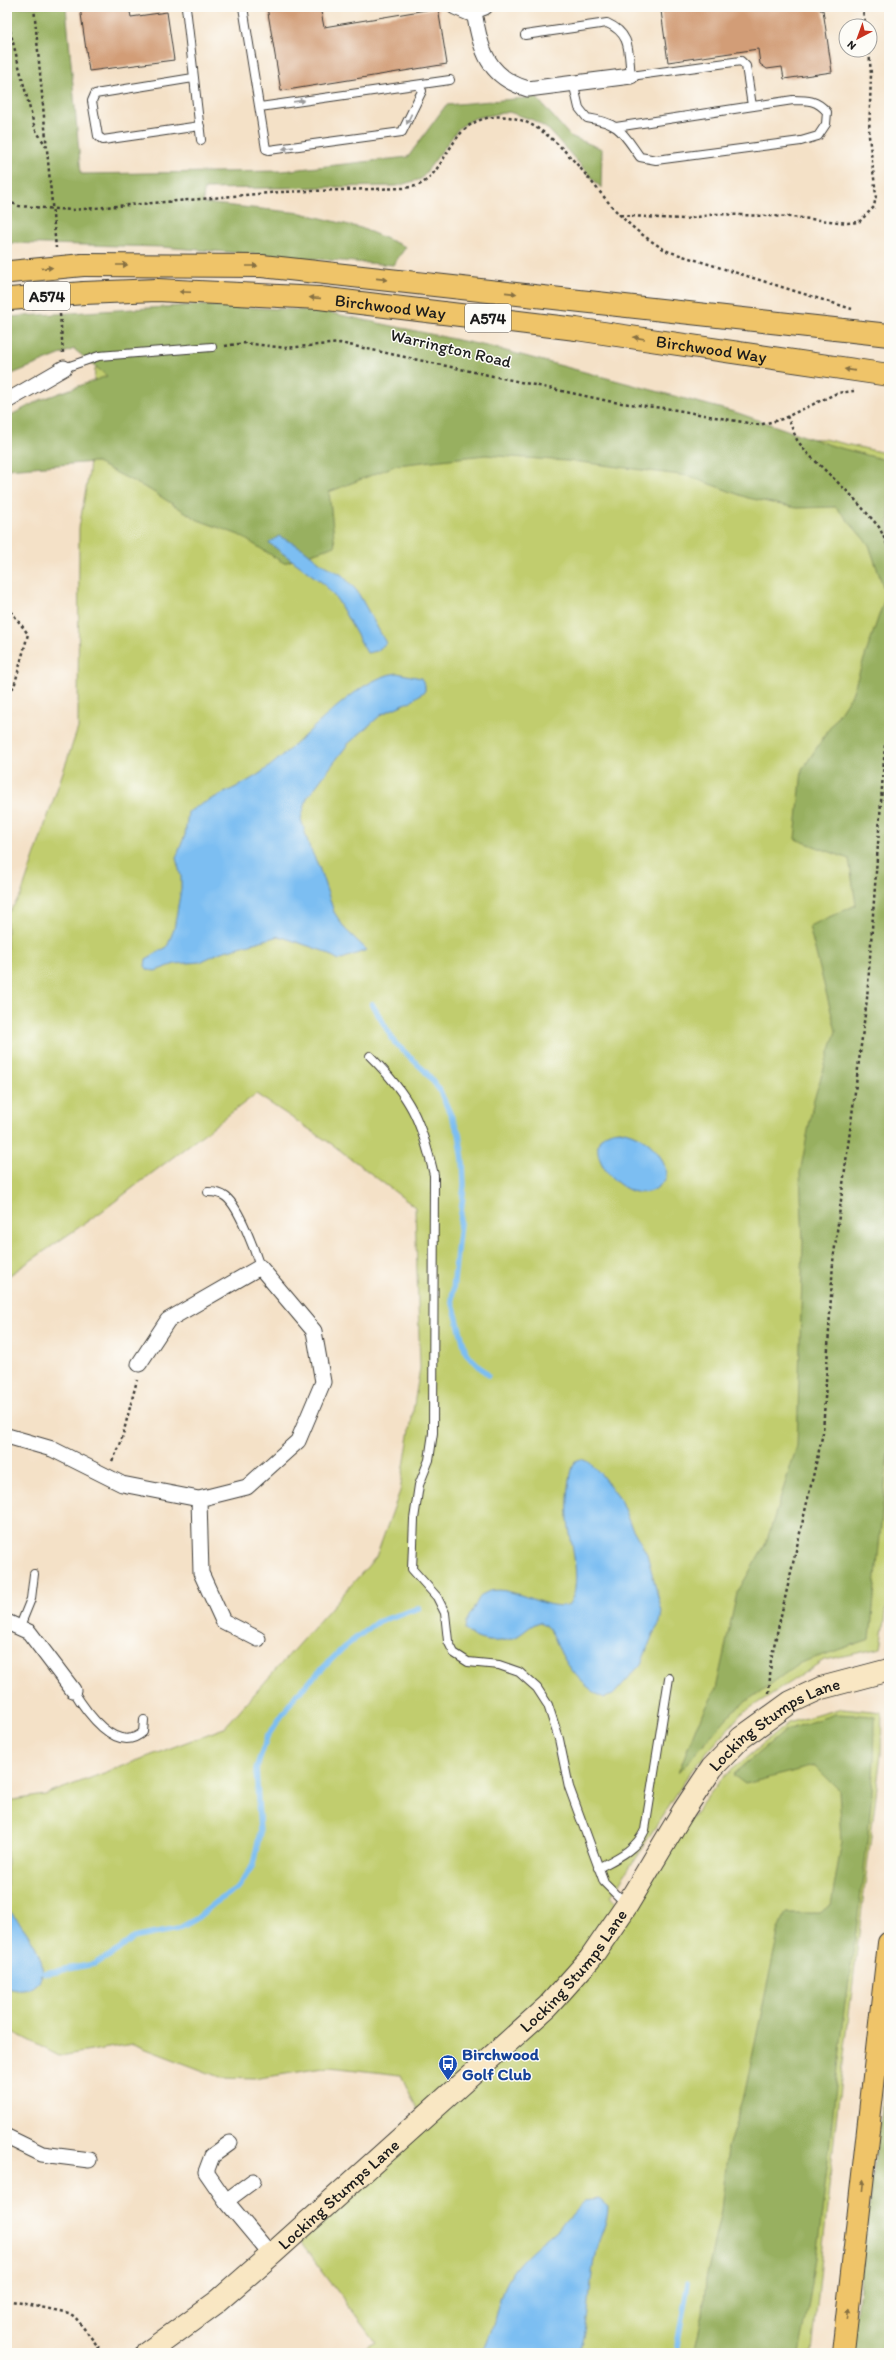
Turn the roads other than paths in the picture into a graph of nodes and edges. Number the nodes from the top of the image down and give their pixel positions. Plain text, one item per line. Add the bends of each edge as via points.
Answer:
1 (186, 7) edge
2 (243, 7) edge
3 (455, 7) edge
4 (479, 10) edge
5 (525, 35) dead end
6 (631, 76) junction
7 (193, 78) junction
8 (450, 80) dead end
9 (573, 82) junction
10 (419, 84) junction
11 (752, 106) junction
12 (260, 107) junction
13 (200, 126) junction
14 (616, 127) junction
15 (201, 140) dead end
16 (9, 272) edge
17 (9, 299) edge
18 (889, 334) edge
19 (212, 347) road end
20 (64, 368) joint
21 (889, 375) edge
22 (7, 401) edge
23 (370, 1056) dead end
24 (208, 1192) dead end
25 (260, 1267) junction
26 (139, 1364) road end
27 (7, 1436) edge
28 (199, 1499) junction
29 (34, 1574) dead end
30 (14, 1624) edge
31 (258, 1639) dead end
32 (889, 1670) edge
33 (669, 1678) dead end
34 (73, 1690) joint
35 (144, 1720) dead end
36 (598, 1868) junction
37 (627, 1905) junction
38 (889, 1943) edge
39 (7, 2137) edge
40 (230, 2143) dead end
41 (89, 2160) dead end
42 (253, 2181) dead end
43 (226, 2201) junction
44 (271, 2255) junction
45 (147, 2353) edge
46 (843, 2353) edge

1 - 7 lane
2 - 12 lane
3 - 4 street via 462,11
4 - 9 street via 484,56 504,78 528,89
5 - 6 lane via 607,23 618,28 627,38
6 - 9 street
6 - 11 lane via 741,61 746,66
7 - 13 lane
7 - 13 lane via 96,94 92,102 98,136 103,140
8 - 10 lane
9 - 14 lane via 579,108 587,118 607,121
12 -> 10 lane
10 -> 12 lane via 422,91 401,133 269,150 265,146
11 - 14 lane
11 - 14 lane via 810,100 819,103 826,112 826,124 818,136 801,141 656,160 640,157 622,131
13 - 15 lane
16 -> 18 main road, Birchwood Way / A574, bridge via 84,265 262,266
21 -> 17 main road, Birchwood Way / A574, bridge via 576,329 319,298 157,290
19 - 20 lane via 99,356
20 - 22 street
23 - 36 lane via 409,1101 425,1136 434,1175 433,1433 429,1460 419,1485 412,1569 437,1597 445,1613 448,1641 454,1653 468,1662 499,1665 519,1672 537,1688 548,1705 559,1739 569,1787
24 - 25 lane via 226,1197 253,1245
25 - 26 street via 168,1320
25 - 28 street via 314,1331 323,1382 298,1442 247,1487
27 - 28 street via 52,1449 122,1484
28 - 31 street via 201,1573 223,1621
29 - 30 lane via 31,1599
30 - 34 street via 29,1632
32 - 37 street, Locking Stumps Lane via 853,1678 791,1702 768,1716 741,1738 712,1768
33 - 36 lane via 645,1830 640,1841 628,1852
34 - 35 lane via 86,1712 102,1728 122,1738 136,1738 143,1732
36 - 37 lane via 604,1882
37 - 44 street, Locking Stumps Lane via 590,1959 548,2006
46 -> 38 main road
39 - 41 street via 42,2154
40 - 43 street via 212,2156 206,2172
42 - 43 street
43 - 44 street
44 - 45 street, Locking Stumps Lane via 217,2302

